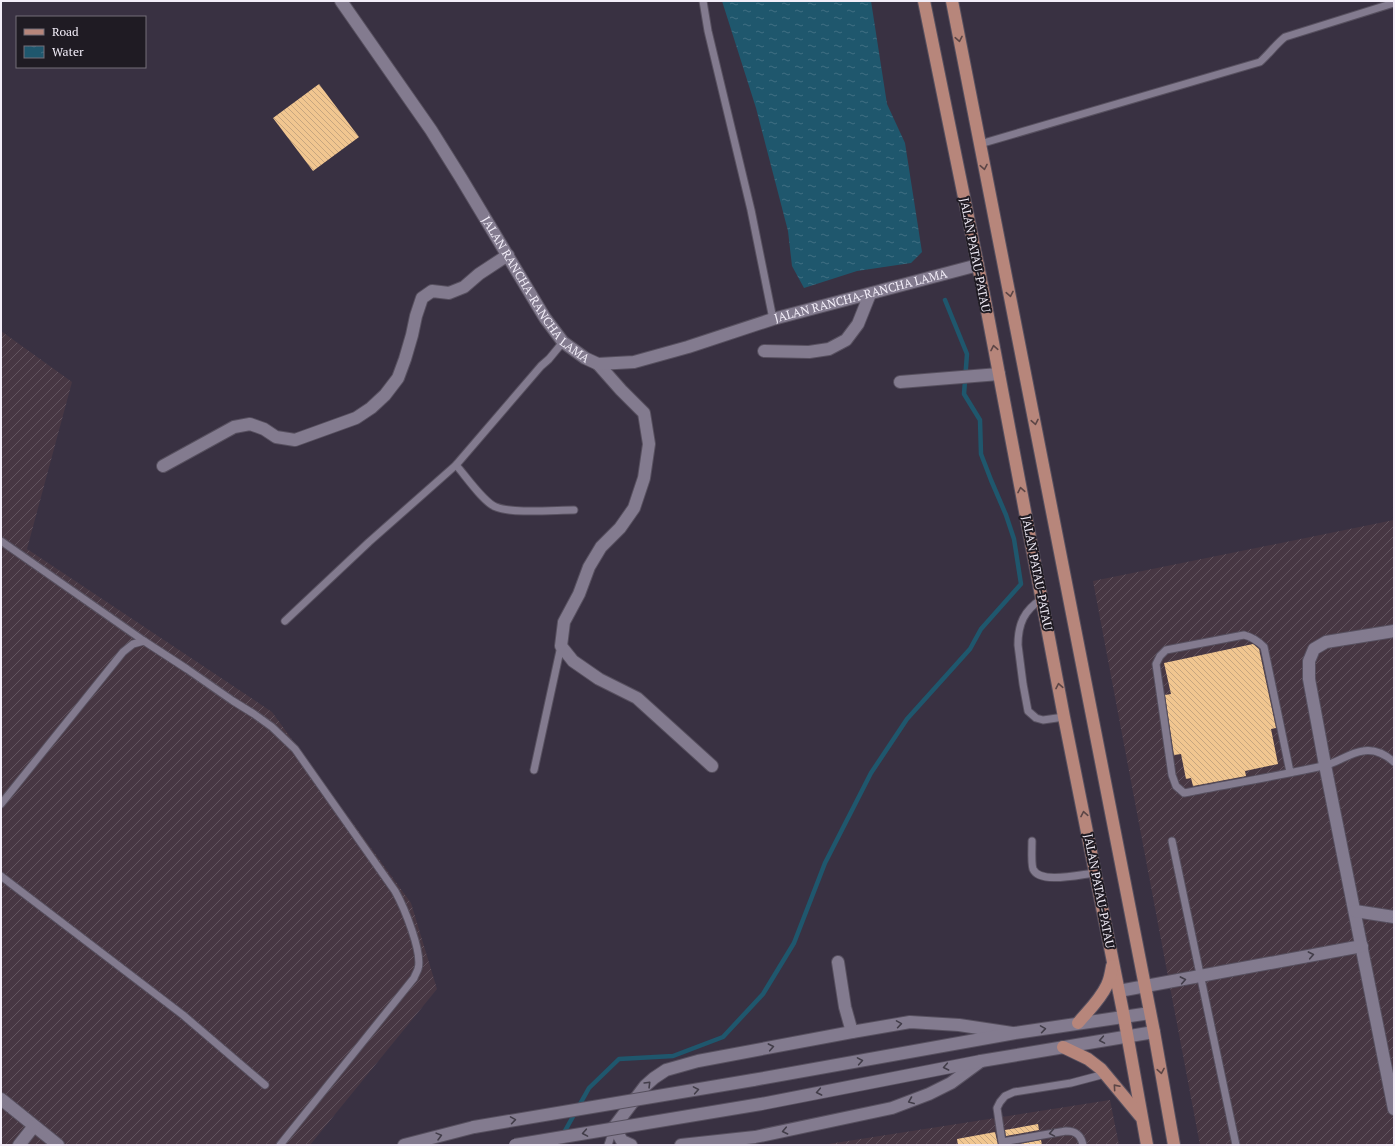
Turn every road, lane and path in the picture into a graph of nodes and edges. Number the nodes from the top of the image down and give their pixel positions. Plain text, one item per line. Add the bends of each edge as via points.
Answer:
1 (342, 1) edge
2 (703, 1) edge
3 (924, 1) edge
4 (952, 1) edge
5 (1394, 3) edge
6 (980, 144) junction
7 (508, 255) junction
8 (978, 265) junction
9 (870, 294) junction
10 (773, 319) junction
11 (563, 342) junction
12 (764, 351) dead end
13 (598, 364) junction
14 (999, 374) junction
15 (900, 382) dead end
16 (456, 465) junction
17 (163, 466) dead end
18 (574, 510) dead end
19 (1, 541) edge
20 (1042, 599) junction
21 (286, 621) dead end
22 (1394, 631) edge
23 (144, 642) junction
24 (561, 646) junction
25 (1064, 717) junction
26 (1394, 762) edge
27 (1325, 765) junction
28 (712, 766) dead end
29 (534, 770) dead end
30 (1290, 772) junction
31 (1, 804) edge
32 (1032, 841) dead end
33 (1172, 841) dead end
34 (1095, 872) junction
35 (1, 876) edge
36 (1355, 911) junction
37 (1394, 917) edge
38 (1362, 946) junction
39 (838, 962) dead end
40 (1113, 962) junction
41 (1201, 976) junction
42 (1145, 987) junction
43 (1119, 991) junction
44 (1150, 1013) junction
45 (1124, 1017) junction
46 (1078, 1023) junction
47 (852, 1032) junction
48 (1154, 1032) junction
49 (1015, 1033) junction
50 (1127, 1036) junction
51 (1063, 1047) junction
52 (981, 1060) junction
53 (1105, 1074) junction
54 (265, 1085) dead end
55 (1, 1099) edge
56 (1394, 1109) edge
57 (1141, 1117) junction
58 (34, 1126) junction
59 (614, 1127) junction
60 (756, 1141) edge
61 (19, 1145) edge
62 (58, 1145) edge
63 (280, 1145) edge
64 (404, 1145) edge
65 (515, 1145) edge
66 (608, 1145) edge
67 (631, 1145) edge
68 (681, 1145) edge
69 (1083, 1145) edge
70 (1147, 1145) edge
71 (1174, 1145) edge
72 (1236, 1145) edge

1 - 7 street, JALAN RANCHA-RANCHA LAMA via 431,130
2 - 10 lane
3 - 8 main road, JALAN PATAU-PATAU
4 -> 6 main road
5 - 6 lane via 1285,37 1260,62
6 -> 42 main road
7 - 11 street, JALAN RANCHA-RANCHA LAMA via 545,318
7 - 17 street via 464,287 449,293 432,291 422,298 398,378 385,395 356,418 295,440 276,437 250,424 234,427
8 - 9 street, JALAN RANCHA-RANCHA LAMA
14 -> 8 main road, JALAN PATAU-PATAU
9 - 10 street, JALAN RANCHA-RANCHA LAMA
9 - 12 street via 858,324 846,340 829,349 809,352
10 - 13 street, JALAN RANCHA-RANCHA LAMA via 634,362
11 - 13 street, JALAN RANCHA-RANCHA LAMA
11 - 16 lane
13 - 24 street via 644,413 648,444 644,478 634,508 620,528 601,546 589,567 580,594 564,622
14 - 15 street
20 -> 14 main road, JALAN PATAU-PATAU
16 - 18 lane via 487,501 496,507 513,510
16 - 21 lane via 369,542
19 - 23 lane
25 -> 20 main road, JALAN PATAU-PATAU
20 - 25 lane via 1031,606 1025,614 1018,638 1024,690 1028,711 1036,718 1043,720
22 - 27 street via 1326,642 1314,650 1309,661 1309,679
23 - 31 lane via 133,644 123,652
23 - 63 lane via 254,714 295,749 396,891 416,945 419,969 414,978
24 - 28 street via 573,661 593,675 637,698
24 - 29 lane
34 -> 25 main road, JALAN PATAU-PATAU
26 - 27 lane via 1386,756 1364,751
27 - 30 lane
27 - 36 street
30 - 30 lane via 1264,647 1244,635 1166,650 1160,656 1156,664 1172,775 1176,786 1184,793
32 - 34 lane via 1033,869 1037,874 1053,878
33 - 41 lane
34 - 40 main road, JALAN PATAU-PATAU
35 - 54 lane via 183,1015
36 - 37 street
36 - 38 street
41 -> 38 street
38 - 56 street
39 - 47 street
40 - 43 main road, JALAN PATAU-PATAU
40 - 46 main road via 1108,984 1099,999
42 -> 41 street
41 - 72 lane
42 - 43 street
42 - 44 main road
43 - 45 main road, JALAN PATAU-PATAU
44 - 45 street
44 - 48 main road
45 - 46 street
45 - 50 main road, JALAN PATAU-PATAU
49 -> 46 street
47 -> 49 street via 910,1022 959,1025
59 -> 47 street via 646,1086 666,1070 698,1061
48 - 50 street
48 -> 71 main road
64 -> 49 street, bridge via 474,1127
50 -> 51 street
50 - 57 main road, JALAN PATAU-PATAU
51 - 52 street
51 - 53 main road via 1088,1059
52 -> 60 street via 951,1083 892,1108
52 -> 65 street, bridge via 761,1104
57 -> 53 main road
69 -> 53 lane via 1081,1137 1072,1131 1002,1142 997,1108 1006,1096 1014,1092 1071,1083
55 - 58 street
57 - 70 main road, JALAN PATAU-PATAU
58 - 61 street
58 - 62 street
59 - 66 lane
59 - 67 street via 622,1141
60 - 68 street

